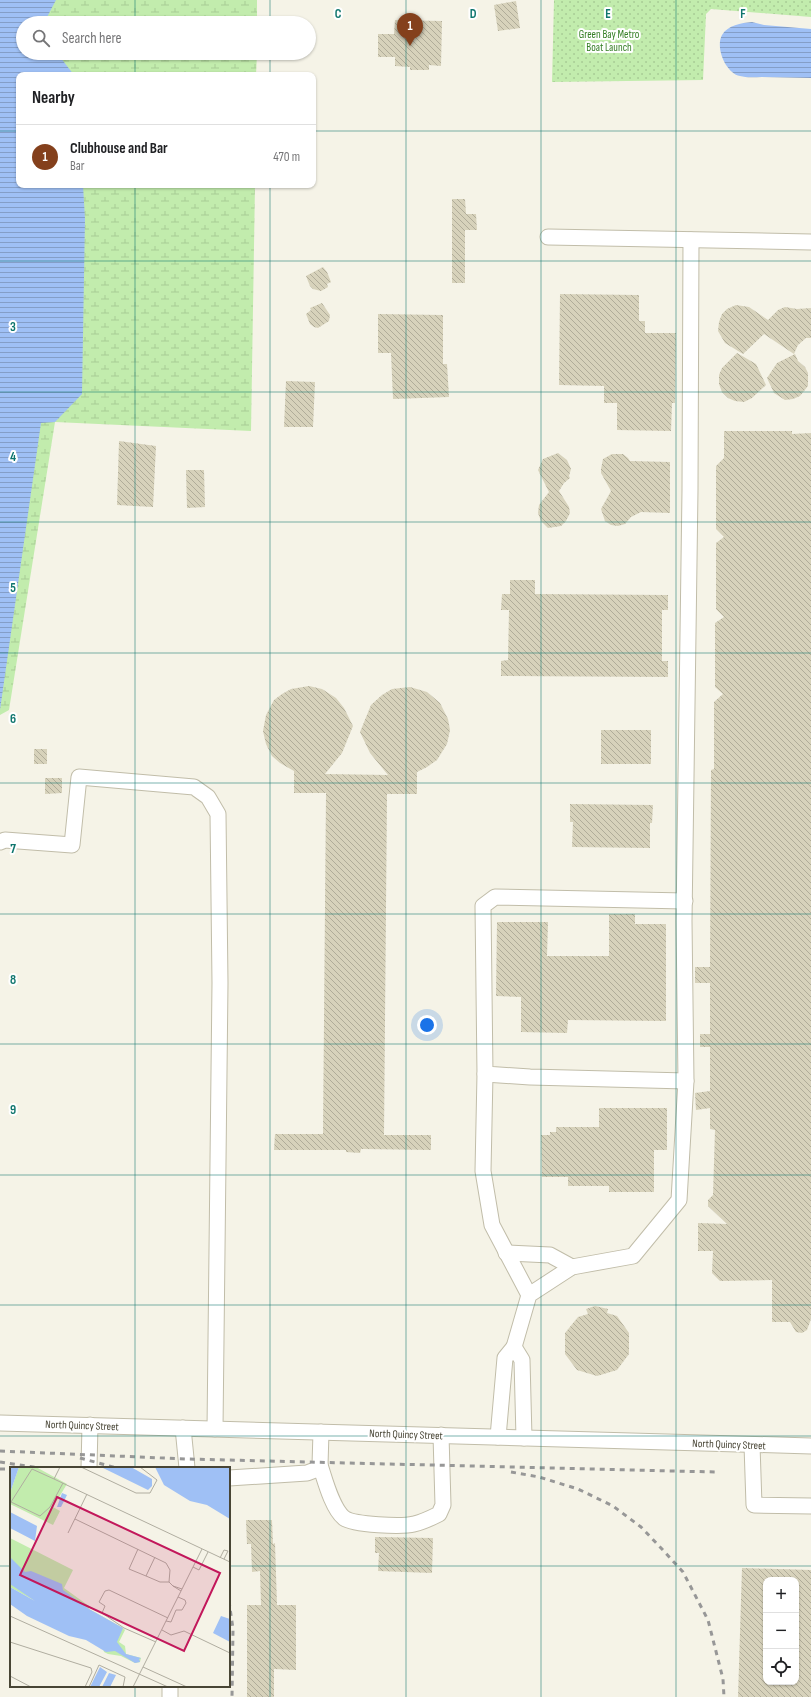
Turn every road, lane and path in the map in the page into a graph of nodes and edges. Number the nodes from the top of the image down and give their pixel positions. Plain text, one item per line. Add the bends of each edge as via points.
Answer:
1 (548, 237) dead end
2 (691, 240) junction
3 (811, 242) edge
4 (0, 842) edge
5 (685, 901) junction
6 (485, 1074) junction
7 (686, 1081) junction
8 (506, 1253) junction
9 (572, 1267) junction
10 (529, 1295) junction
11 (514, 1347) junction
12 (0, 1423) edge
13 (90, 1425) junction
14 (183, 1428) junction
15 (215, 1429) junction
16 (321, 1432) junction
17 (441, 1435) junction
18 (498, 1437) junction
19 (524, 1438) junction
20 (752, 1445) junction
21 (811, 1446) edge
22 (320, 1465) junction
23 (88, 1467) edge
24 (187, 1467) edge
25 (230, 1478) edge
26 (811, 1506) edge

1 - 2 street
2 - 3 street
2 - 5 street
4 - 15 street via 5,840 72,845 80,777 194,786 208,797 218,814 220,983
5 - 6 street via 494,897 483,906
5 - 7 street
6 - 7 street
6 - 8 street via 484,1171 492,1225
7 - 9 street via 679,1200 633,1256
8 - 9 street via 550,1255
8 - 10 street
9 - 10 street
10 - 11 street
11 - 18 street via 505,1358
11 - 19 street via 522,1360
12 - 13 street, North Quincy Street
13 - 14 street, North Quincy Street
13 - 23 street
14 - 15 street, North Quincy Street
14 - 24 street
15 - 16 street, North Quincy Street
16 - 17 street, North Quincy Street
16 - 22 street
17 - 18 street, North Quincy Street
17 - 22 street via 443,1505 439,1514 413,1524 370,1524 344,1518 334,1504
18 - 19 street, North Quincy Street
19 - 20 street, North Quincy Street
20 - 21 street, North Quincy Street
20 - 26 street via 754,1505
22 - 25 street via 307,1473

